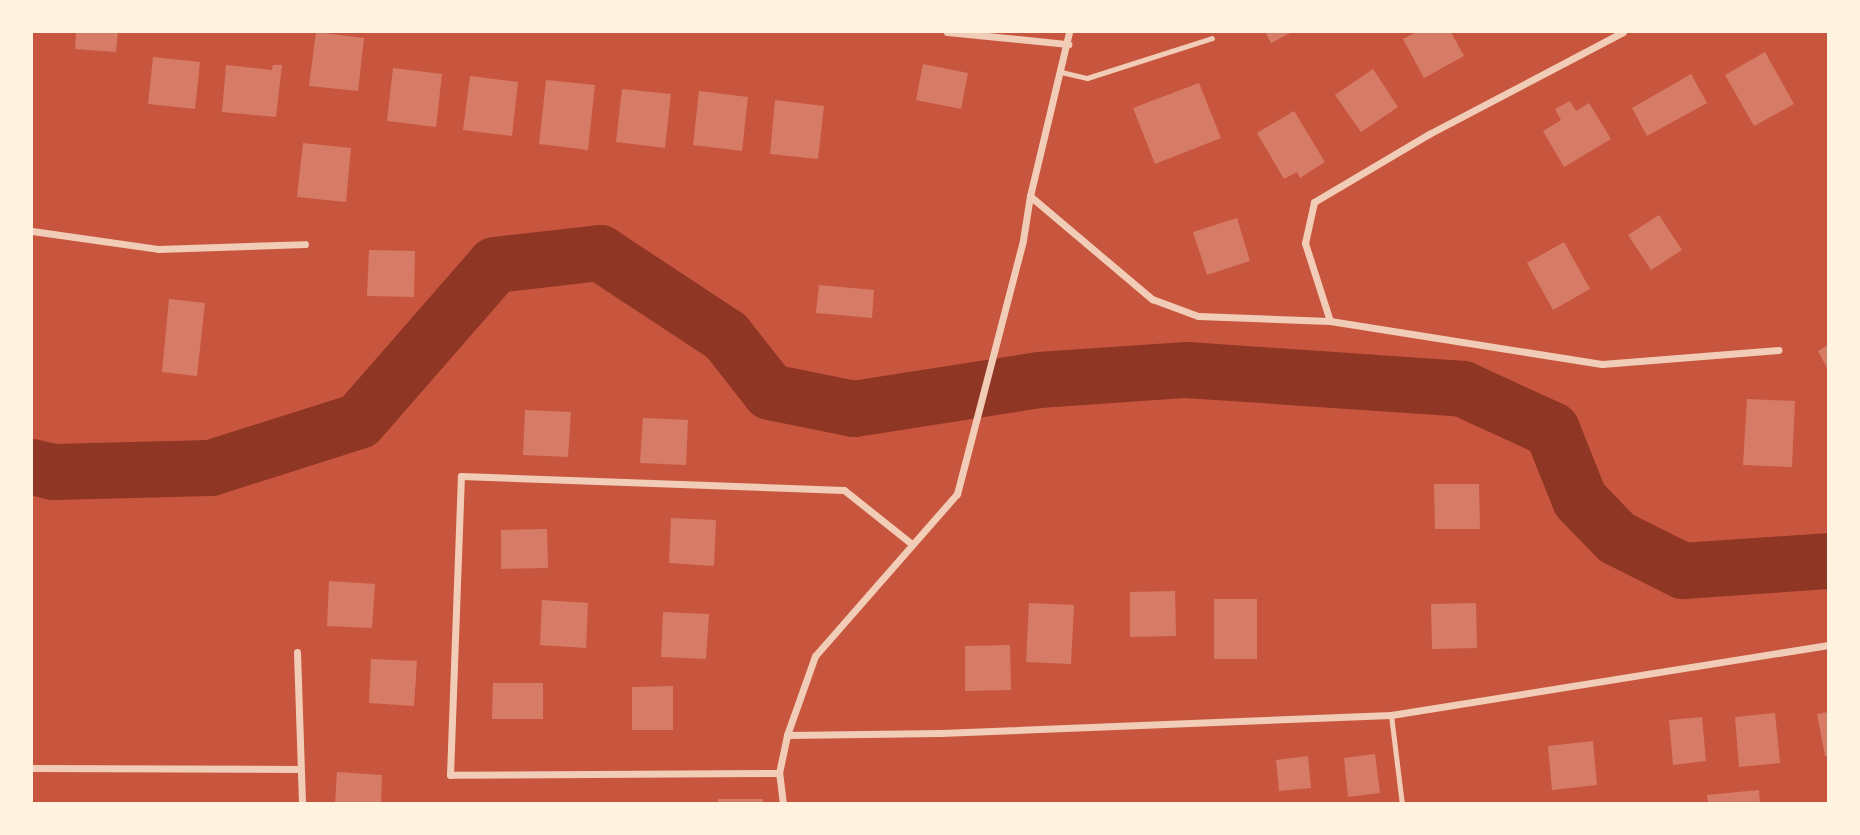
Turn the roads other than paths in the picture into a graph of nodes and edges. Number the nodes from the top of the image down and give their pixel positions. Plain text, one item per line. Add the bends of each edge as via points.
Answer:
1 (947, 32) edge
2 (1069, 32) edge
3 (1623, 32) edge
4 (1212, 37) dead end
5 (1068, 44) junction
6 (1061, 72) junction
7 (1030, 196) junction
8 (32, 231) edge
9 (305, 244) dead end
10 (1329, 321) junction
11 (1778, 349) dead end
12 (912, 544) junction
13 (1829, 645) edge
14 (297, 652) dead end
15 (1391, 715) junction
16 (787, 735) junction
17 (32, 768) edge
18 (299, 769) junction
19 (779, 773) junction
20 (302, 803) edge
21 (783, 803) edge
22 (1402, 803) edge

1 - 5 street
2 - 5 street
3 - 10 street via 1429,134 1314,202 1306,243
4 - 6 lane via 1087,78
5 - 6 street
6 - 7 street
7 - 10 street via 1152,299 1198,316
7 - 12 street via 1023,240 957,494
8 - 9 street via 158,249
10 - 11 street via 1602,364
12 - 16 street via 815,656
12 - 19 street via 844,490 461,476 450,775
13 - 15 street
14 - 18 street
15 - 16 street
15 - 22 lane
16 - 19 street
17 - 18 street
18 - 20 street
19 - 21 street

